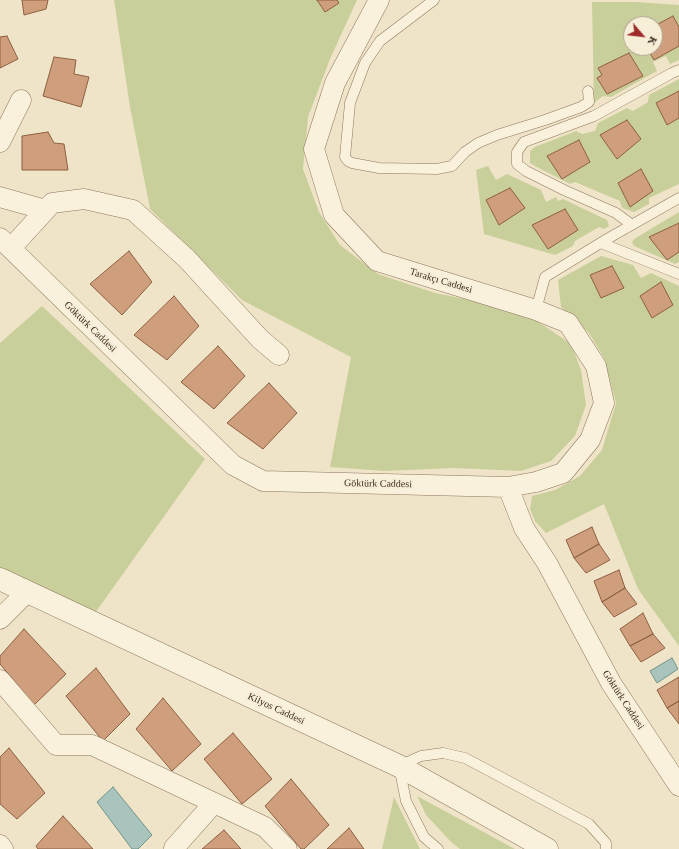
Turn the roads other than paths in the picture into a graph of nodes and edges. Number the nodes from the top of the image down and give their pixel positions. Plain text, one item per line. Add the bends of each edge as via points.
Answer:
1 (379, 0) edge
2 (434, 0) edge
3 (679, 70) edge
4 (588, 91) dead end
5 (21, 100) dead end
6 (0, 142) edge
7 (0, 197) edge
8 (679, 198) edge
9 (46, 210) junction
10 (632, 225) junction
11 (5, 243) edge
12 (601, 243) junction
13 (679, 274) edge
14 (536, 310) junction
15 (279, 355) dead end
16 (508, 488) junction
17 (0, 579) edge
18 (27, 592) junction
19 (0, 619) edge
20 (0, 680) edge
21 (399, 766) junction
22 (679, 786) edge
23 (214, 803) junction
24 (0, 845) edge
25 (3, 849) edge
26 (175, 849) edge
27 (287, 849) edge
28 (438, 849) edge
29 (546, 849) edge
30 (606, 849) edge

1 - 14 street, Tarakçı Caddesi via 335,83 314,149 334,215 377,261
2 - 4 lane via 380,41 365,63 350,103 345,157 348,161 379,168 438,169 452,166 478,143 582,107 589,102
3 - 10 lane via 594,116 524,142 517,152 517,164 526,171 616,212
5 - 6 street
7 - 9 street
8 - 10 lane
9 - 11 street
9 - 15 street via 52,203 84,199 133,210 187,259
10 - 12 lane
11 - 16 street, Göktürk Caddesi via 233,465 263,481
12 - 13 lane
12 - 14 lane via 545,277
14 - 16 street, Tarakçı Caddesi via 568,323 596,366 604,403 590,440 563,473
16 - 22 street, Göktürk Caddesi via 524,528 547,563 611,683
17 - 18 street, Kilyos Caddesi
18 - 19 street
18 - 21 street, Kilyos Caddesi
20 - 23 street via 56,746 92,745
21 - 28 lane via 406,801 424,837
21 - 29 street, Kilyos Caddesi
21 - 30 lane via 421,756 443,753 465,758 589,824 606,843
23 - 26 street
23 - 27 street via 265,827
24 - 25 street

